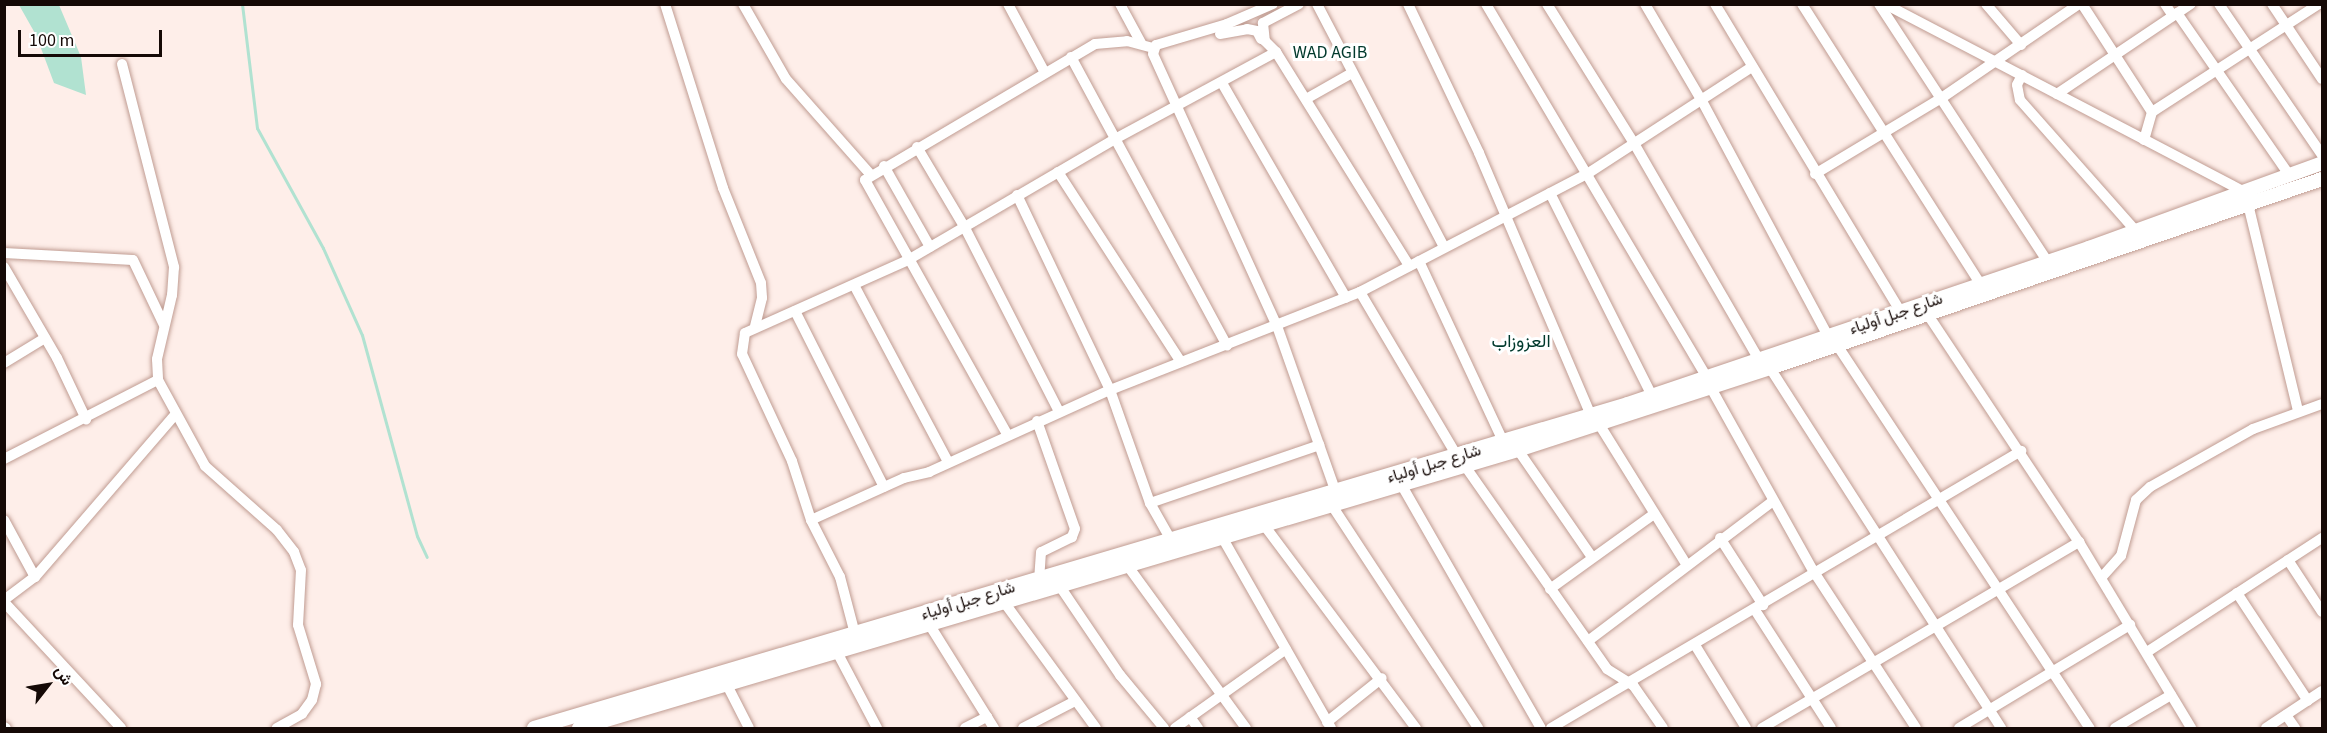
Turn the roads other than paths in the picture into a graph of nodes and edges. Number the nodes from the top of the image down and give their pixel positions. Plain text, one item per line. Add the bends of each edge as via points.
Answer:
1 (665, 4) edge
2 (743, 4) edge
3 (1008, 4) edge
4 (1119, 4) edge
5 (1273, 4) edge
6 (1299, 4) edge
7 (1317, 4) edge
8 (1408, 4) edge
9 (1486, 4) edge
10 (1547, 4) edge
11 (1645, 4) edge
12 (1715, 4) edge
13 (1802, 4) edge
14 (1869, 4) edge
15 (1986, 4) edge
16 (2081, 4) edge
17 (2165, 4) edge
18 (2191, 4) edge
19 (2219, 4) edge
20 (2272, 4) edge
21 (2321, 5) edge
22 (1882, 7) edge
23 (2175, 14) junction
24 (2286, 25) junction
25 (1192, 35) junction
26 (1141, 43) junction
27 (2021, 45) junction
28 (1153, 48) junction
29 (2249, 48) junction
30 (1274, 53) junction
31 (2113, 55) junction
32 (1071, 57) junction
33 (1998, 62) junction
34 (123, 64) dead end
35 (1752, 67) junction
36 (2215, 70) junction
37 (1044, 71) junction
38 (1352, 73) junction
39 (2022, 75) junction
40 (2322, 79) edge
41 (1221, 83) junction
42 (2057, 94) junction
43 (1943, 97) junction
44 (1306, 99) junction
45 (1702, 101) junction
46 (1176, 109) junction
47 (2152, 112) junction
48 (1884, 133) junction
49 (1115, 139) junction
50 (2144, 140) junction
51 (1635, 145) junction
52 (917, 147) junction
53 (2322, 154) edge
54 (2322, 163) edge
55 (884, 166) junction
56 (1058, 172) junction
57 (870, 174) junction
58 (1587, 174) junction
59 (1815, 174) junction
60 (2289, 175) junction
61 (2322, 179) edge
62 (2243, 191) junction
63 (1550, 193) junction
64 (1017, 195) junction
65 (2248, 204) junction
66 (1504, 216) junction
67 (964, 226) junction
68 (2136, 231) junction
69 (930, 246) junction
70 (1444, 247) junction
71 (4, 253) edge
72 (908, 260) junction
73 (2048, 262) junction
74 (1414, 263) junction
75 (4, 267) edge
76 (854, 285) junction
77 (1981, 285) junction
78 (1360, 292) junction
79 (1346, 298) junction
80 (1924, 310) junction
81 (795, 311) junction
82 (1901, 312) junction
83 (164, 325) junction
84 (755, 326) junction
85 (1277, 326) junction
86 (45, 338) junction
87 (1833, 340) junction
88 (1227, 345) junction
89 (1181, 362) junction
90 (4, 363) edge
91 (1765, 364) junction
92 (158, 380) junction
93 (1709, 383) junction
94 (1110, 390) junction
95 (1652, 396) junction
96 (2322, 405) edge
97 (2298, 411) junction
98 (1059, 412) junction
99 (174, 416) junction
100 (86, 419) junction
101 (1595, 420) junction
102 (1036, 421) junction
103 (1007, 434) junction
104 (1504, 443) junction
105 (1319, 445) junction
106 (1518, 450) junction
107 (2021, 451) junction
108 (4, 459) edge
109 (1461, 461) junction
110 (948, 462) junction
111 (1401, 484) junction
112 (884, 487) junction
113 (1334, 498) junction
114 (1939, 500) junction
115 (1773, 501) junction
116 (1150, 503) junction
117 (1283, 513) junction
118 (1654, 514) junction
119 (4, 520) edge
120 (810, 520) junction
121 (1264, 525) junction
122 (1876, 535) junction
123 (1222, 537) junction
124 (1720, 538) junction
125 (2322, 538) edge
126 (1171, 540) junction
127 (2079, 542) junction
128 (1591, 556) junction
129 (2288, 560) junction
130 (1686, 564) junction
131 (1127, 566) junction
132 (1814, 572) junction
133 (35, 577) junction
134 (2102, 578) junction
135 (1039, 579) junction
136 (1059, 585) junction
137 (1550, 589) junction
138 (1999, 590) junction
139 (2237, 593) junction
140 (4, 601) edge
141 (1005, 602) junction
142 (1759, 608) junction
143 (2322, 612) edge
144 (929, 624) junction
145 (2130, 625) junction
146 (1935, 627) junction
147 (855, 634) junction
148 (1588, 641) junction
149 (1695, 645) junction
150 (1286, 649) junction
151 (837, 652) junction
152 (2146, 652) junction
153 (1874, 662) junction
154 (2054, 673) junction
155 (1382, 678) junction
156 (1629, 683) junction
157 (727, 685) junction
158 (2322, 691) edge
159 (1221, 694) junction
160 (2171, 695) junction
161 (1812, 699) junction
162 (1075, 701) junction
163 (2308, 701) junction
164 (1989, 711) junction
165 (2286, 715) junction
166 (987, 717) junction
167 (1190, 717) junction
168 (1570, 724) edge
169 (1329, 725) edge
170 (121, 729) edge
171 (277, 729) edge
172 (534, 729) edge
173 (579, 729) edge
174 (749, 729) edge
175 (877, 729) edge
176 (965, 729) edge
177 (994, 729) edge
178 (1023, 729) edge
179 (1096, 729) edge
180 (1164, 729) edge
181 (1175, 729) edge
182 (1198, 729) edge
183 (1246, 729) edge
184 (1416, 729) edge
185 (1478, 729) edge
186 (1541, 729) edge
187 (1551, 729) edge
188 (1663, 729) edge
189 (1746, 729) edge
190 (1762, 729) edge
191 (1831, 729) edge
192 (1916, 729) edge
193 (1959, 729) edge
194 (2001, 729) edge
195 (2090, 729) edge
196 (2115, 729) edge
197 (2191, 729) edge
198 (2266, 729) edge
199 (2295, 729) edge

1 - 84 street via 723,189 761,283 762,298
2 - 57 street via 786,78
3 - 37 street
4 - 26 street
5 - 25 street
6 - 30 street via 1263,23 1265,41
7 - 38 street
8 - 66 street
9 - 58 street
10 - 51 street
11 - 45 street
12 - 35 street
13 - 48 street
14 - 22 street
15 - 27 street
16 - 27 street
16 - 31 street
17 - 23 street
18 - 23 street
19 - 29 street
20 - 24 street
21 - 24 street
22 - 33 street
22 - 43 street
23 - 31 street
23 - 36 street
24 - 29 street
24 - 40 street
25 - 28 street
25 - 30 street via 1247,28 1257,31
26 - 28 street
26 - 32 street via 1104,42
27 - 33 street
28 - 46 street
29 - 36 street
29 - 53 street
30 - 41 street
30 - 44 street
31 - 42 street
31 - 47 street
32 - 37 street
32 - 49 street
33 - 39 street
33 - 43 street
34 - 83 street via 172,252 174,280
35 - 45 street
35 - 59 street
36 - 47 street
36 - 60 street
37 - 52 street
38 - 44 street
38 - 70 street
39 - 42 street
39 - 68 street via 2017,85 2020,100
41 - 46 street
41 - 79 street
42 - 50 street
43 - 48 street
43 - 73 street
44 - 74 street
45 - 51 street
45 - 87 street
46 - 49 street
46 - 85 street
47 - 50 street
48 - 59 street
48 - 77 street
49 - 56 street
49 - 88 street
50 - 62 street
51 - 58 street
51 - 91 street
52 - 55 street
52 - 67 street
54 - 60 main road, شارع جبل أولياء
55 - 57 street
55 - 69 street
56 - 64 street
56 - 89 street
57 - 72 street via 865,180 866,187
58 - 63 street
58 - 93 street
59 - 82 street
60 - 62 main road, شارع جبل أولياء
61 - 65 main road, شارع جبل أولياء
62 - 68 main road, شارع جبل أولياء
63 - 66 street
63 - 95 street
64 - 67 street
64 - 94 street
65 - 80 main road, شارع جبل أولياء
65 - 97 street
66 - 70 street
66 - 101 street
67 - 69 street
67 - 98 street
68 - 73 main road, شارع جبل أولياء
69 - 72 street
70 - 74 street
71 - 83 street via 134,260
72 - 76 street
72 - 103 street
73 - 77 main road, شارع جبل أولياء
74 - 78 street
74 - 104 street
75 - 86 street
76 - 81 street
76 - 110 street
77 - 80 main road, شارع جبل أولياء
78 - 79 street
78 - 109 street
79 - 85 street
80 - 82 main road, شارع جبل أولياء
80 - 87 main road, شارع جبل أولياء
80 - 107 street
81 - 84 street
81 - 112 street
82 - 87 main road, شارع جبل أولياء
83 - 92 street via 157,359
84 - 120 street via 745,333 742,354 792,461
85 - 88 street
85 - 105 street
86 - 90 street
86 - 100 street
87 - 91 main road, شارع جبل أولياء
87 - 114 street
88 - 89 street
89 - 94 street
91 - 93 main road, شارع جبل أولياء
91 - 122 street
92 - 99 street
92 - 100 street
93 - 95 main road, شارع جبل أولياء
93 - 101 main road, شارع جبل أولياء
93 - 115 street
94 - 98 street
94 - 116 street
95 - 101 main road, شارع جبل أولياء
96 - 97 street
97 - 134 street via 2253,429 2150,488 2136,500 2121,556
98 - 102 street
99 - 133 street
99 - 171 street via 205,466 277,530 299,561 302,578 298,625 316,684 312,700 302,714
100 - 108 street
101 - 104 main road, شارع جبل أولياء
101 - 106 main road, شارع جبل أولياء
101 - 118 street
102 - 103 street
102 - 135 street via 1075,528 1072,537 1041,552
103 - 110 street
104 - 109 main road, شارع جبل أولياء
105 - 113 street
105 - 116 street
106 - 109 main road, شارع جبل أولياء
106 - 128 street
107 - 114 street
107 - 127 street
109 - 111 main road, شارع جبل أولياء
109 - 113 main road, شارع جبل أولياء
109 - 137 street
110 - 112 street
111 - 113 main road, شارع جبل أولياء
111 - 186 street
112 - 120 street
113 - 117 main road, شارع جبل أولياء
113 - 185 street
114 - 122 street
114 - 138 street
115 - 124 street
115 - 132 street
116 - 126 street
117 - 121 main road, شارع جبل أولياء
117 - 126 main road, شارع جبل أولياء
118 - 128 street
118 - 130 street
119 - 133 street
120 - 147 street via 840,577
121 - 123 main road, شارع جبل أولياء
121 - 155 street
122 - 132 street
122 - 146 street
123 - 131 main road, شارع جبل أولياء
123 - 150 street
124 - 130 street
124 - 142 street
125 - 129 street
126 - 135 main road, شارع جبل أولياء
127 - 134 street
127 - 138 street
128 - 137 street
129 - 139 street
129 - 143 street
130 - 148 street
131 - 136 main road, شارع جبل أولياء
131 - 159 street
132 - 142 street
132 - 153 street
133 - 140 street
134 - 145 street
135 - 147 main road, شارع جبل أولياء
136 - 141 main road, شارع جبل أولياء
136 - 180 street via 1120,675
137 - 148 street
138 - 146 street
138 - 154 street
139 - 152 street
139 - 163 street
140 - 170 street
141 - 144 main road, شارع جبل أولياء
141 - 162 street
142 - 149 street
142 - 161 street
144 - 151 main road, شارع جبل أولياء
144 - 166 street
145 - 152 street
145 - 154 street
146 - 153 street
146 - 164 street
147 - 172 main road, شارع جبل أولياء
148 - 156 street via 1612,674
149 - 156 street
149 - 189 street
150 - 159 street
150 - 169 street
151 - 157 main road, شارع جبل أولياء
151 - 175 street
152 - 160 street
153 - 161 street
153 - 192 street
154 - 164 street
154 - 195 street
155 - 169 street
155 - 184 street
156 - 168 street
156 - 188 street
157 - 173 main road, شارع جبل أولياء
157 - 174 street
158 - 163 street
159 - 167 street
159 - 183 street
160 - 196 street
160 - 197 street
161 - 190 street
161 - 191 street
162 - 178 street
162 - 179 street
163 - 165 street
164 - 193 street
164 - 194 street
165 - 198 street
165 - 199 street
166 - 176 street
166 - 177 street
167 - 181 street
167 - 182 street
168 - 187 street

